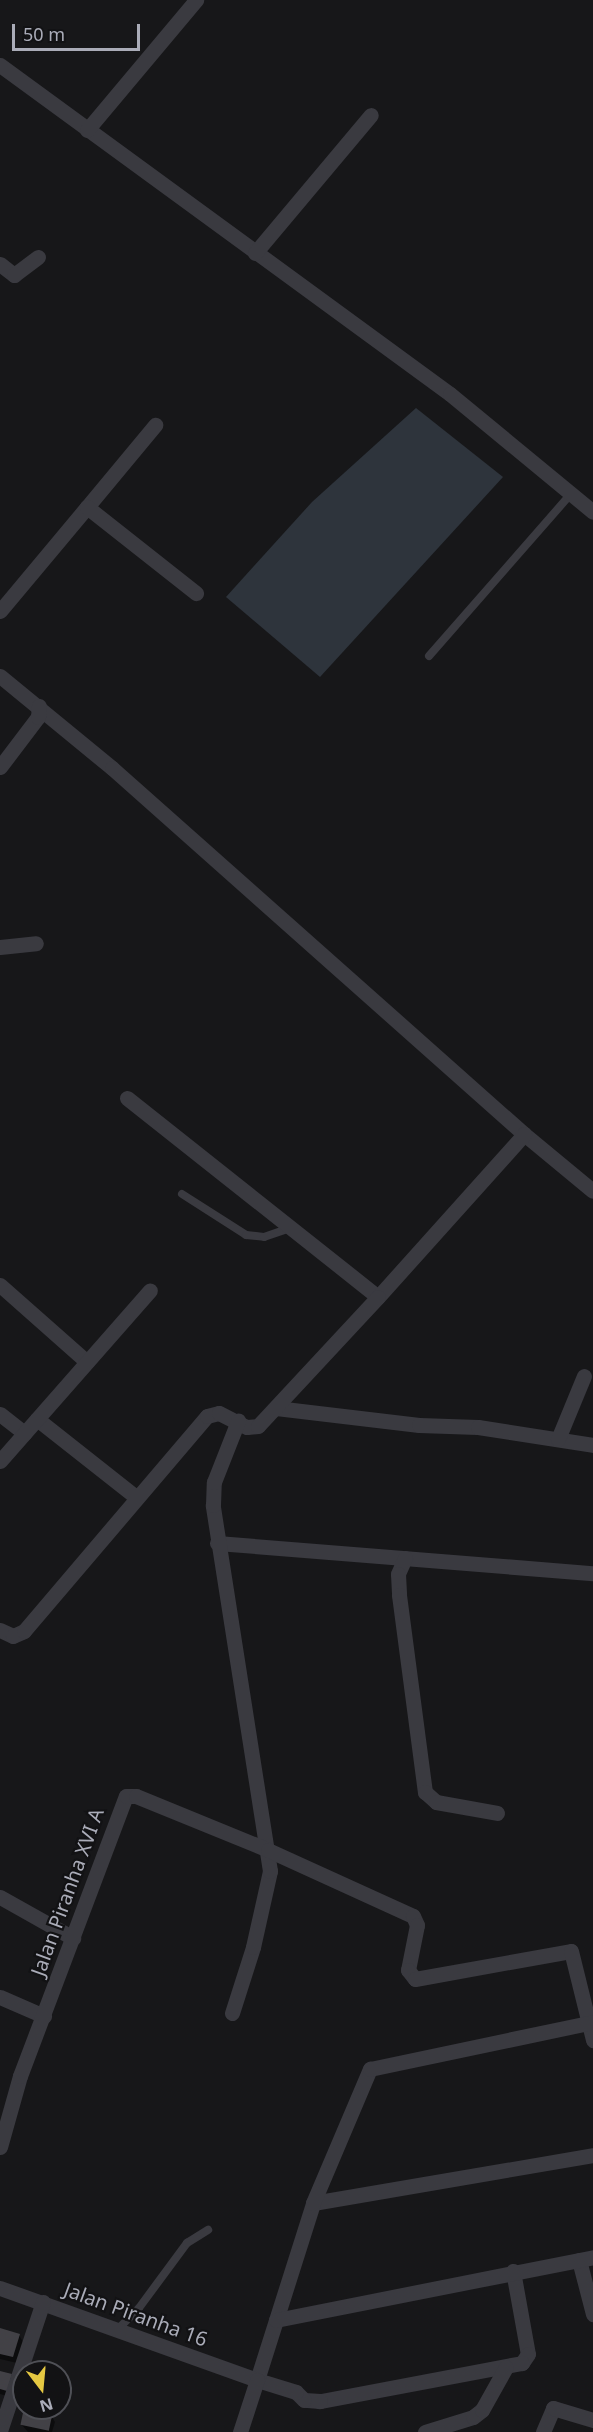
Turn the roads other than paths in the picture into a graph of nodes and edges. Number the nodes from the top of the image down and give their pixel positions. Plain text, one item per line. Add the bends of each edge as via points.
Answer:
1 (196, 0) edge
2 (0, 65) edge
3 (371, 115) dead end
4 (87, 130) junction
5 (255, 253) junction
6 (38, 257) dead end
7 (0, 264) edge
8 (155, 425) dead end
9 (571, 494) junction
10 (87, 507) junction
11 (593, 512) edge
12 (196, 593) dead end
13 (0, 611) edge
14 (429, 656) dead end
15 (0, 676) edge
16 (39, 706) junction
17 (0, 767) edge
18 (36, 943) dead end
19 (0, 947) edge
20 (127, 1098) dead end
21 (524, 1134) junction
22 (593, 1191) edge
23 (182, 1194) dead end
24 (290, 1228) junction
25 (0, 1285) edge
26 (150, 1290) dead end
27 (378, 1297) junction
28 (87, 1362) junction
29 (584, 1376) dead end
30 (276, 1408) junction
31 (0, 1414) edge
32 (37, 1419) junction
33 (238, 1421) junction
34 (24, 1433) junction
35 (558, 1439) junction
36 (593, 1444) edge
37 (0, 1461) edge
38 (137, 1498) junction
39 (217, 1543) junction
40 (405, 1558) junction
41 (593, 1573) edge
42 (0, 1630) edge
43 (497, 1814) dead end
44 (268, 1850) junction
45 (0, 1897) edge
46 (73, 1938) junction
47 (0, 1997) edge
48 (232, 2013) dead end
49 (44, 2016) junction
50 (592, 2023) edge
51 (593, 2040) edge
52 (3, 2119) edge
53 (0, 2147) edge
54 (593, 2154) edge
55 (313, 2203) junction
56 (208, 2230) dead end
57 (586, 2258) edge
58 (513, 2271) junction
59 (0, 2288) edge
60 (43, 2302) junction
61 (593, 2314) edge
62 (276, 2320) junction
63 (116, 2331) junction
64 (506, 2367) junction
65 (257, 2380) junction
66 (593, 2420) edge
67 (0, 2431) edge
68 (240, 2432) edge
69 (425, 2432) edge
70 (543, 2432) edge

1 - 4 street
2 - 4 street
3 - 5 street
4 - 5 street
5 - 9 street via 450,394
6 - 7 street via 14,275
8 - 10 street
9 - 11 street
9 - 14 lane
10 - 12 street
10 - 13 street
15 - 16 street
16 - 17 street via 38,717
16 - 21 street
18 - 19 street
20 - 24 street
21 - 22 street
21 - 27 street
23 - 24 lane via 246,1235 264,1238
24 - 27 street
25 - 28 street
26 - 28 street
27 - 30 street
28 - 32 street
29 - 35 street
30 - 33 street via 258,1426
30 - 35 street via 419,1425 478,1427
31 - 34 street
32 - 34 street
32 - 38 street
33 - 38 street via 219,1413 207,1416
33 - 39 street via 214,1482
34 - 37 street
35 - 36 street
38 - 42 street via 24,1631 13,1636
39 - 40 street
39 - 44 street
40 - 41 street
40 - 43 street via 398,1574 399,1595 425,1792 436,1802
44 - 46 street, Jalan Piranha XVI A via 136,1796 126,1796
44 - 48 street via 265,1898
44 - 50 street via 412,1916 417,1925 408,1970 415,1979 571,1951
45 - 46 street
46 - 49 street, Jalan Piranha XVI A
47 - 49 street
49 - 52 street, Jalan Piranha XVI A
50 - 51 street
50 - 55 street via 370,2069
52 - 53 street, Jalan Piranha XVI A
54 - 55 street
55 - 62 street
56 - 63 lane via 187,2243 139,2308
57 - 58 street
57 - 61 street
58 - 62 street
58 - 64 street via 528,2354 522,2363
59 - 60 street, Jalan Piranha 16
60 - 63 street, Jalan Piranha 16
60 - 67 street
62 - 65 street
63 - 65 street, Jalan Piranha 16
64 - 65 street, Jalan Piranha 16 via 320,2401 304,2400 296,2392
64 - 69 street via 482,2410 473,2417
65 - 68 street
66 - 70 street via 553,2408

